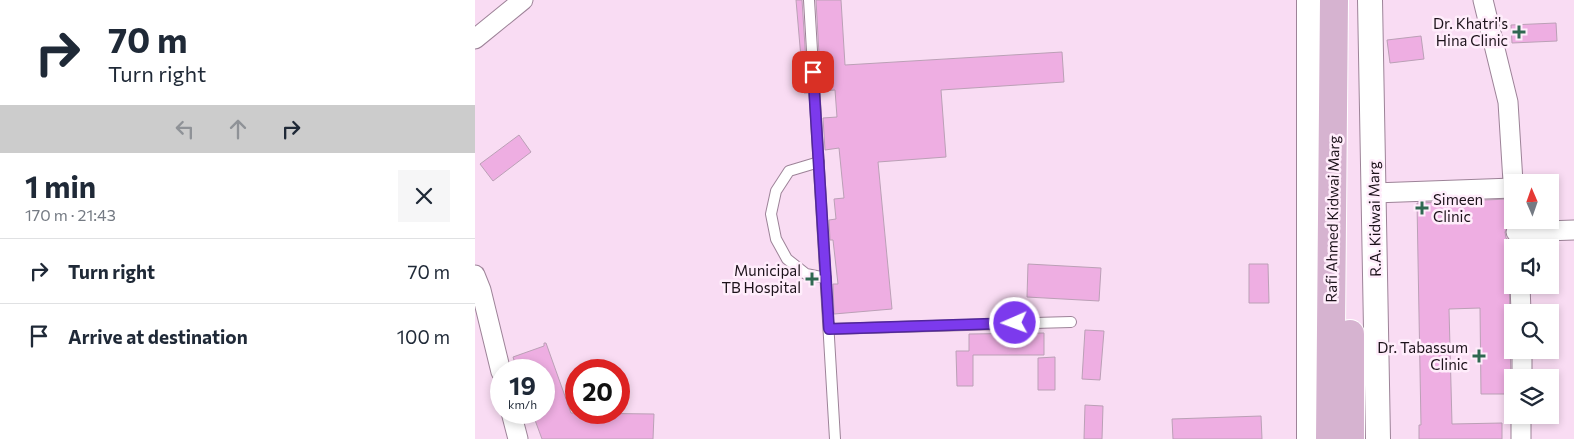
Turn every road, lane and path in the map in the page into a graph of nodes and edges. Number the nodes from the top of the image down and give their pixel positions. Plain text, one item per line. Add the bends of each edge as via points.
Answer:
1 (523, 0) edge
2 (809, 0) edge
3 (1309, 0) edge
4 (1334, 0) edge
5 (1350, 0) edge
6 (1370, 0) edge
7 (1483, 0) edge
8 (475, 39) edge
9 (819, 162) junction
10 (1512, 174) edge
11 (1504, 188) edge
12 (1374, 193) junction
13 (1574, 230) edge
14 (1517, 233) edge
15 (475, 275) edge
16 (826, 278) junction
17 (1071, 322) dead end
18 (829, 329) junction
19 (498, 359) edge
20 (514, 424) edge
21 (1521, 424) edge
22 (518, 439) edge
23 (835, 439) edge
24 (1309, 439) edge
25 (1330, 439) edge
26 (1350, 439) edge
27 (1378, 439) edge
28 (1521, 439) edge

1 - 8 street
2 - 9 lane
3 - 24 street
4 - 25 main road, Rafi Ahmed Kidwai Marg
5 - 26 main road
6 - 12 street, R.A. Kidwai Marg
7 - 10 street via 1508,102
9 - 16 lane
9 - 16 lane via 789,171 775,191 771,214 776,239 787,259 806,274
11 - 12 street
12 - 27 street, R.A. Kidwai Marg
13 - 14 street
15 - 19 street
16 - 18 lane
17 - 18 lane
18 - 23 lane
20 - 22 street
21 - 28 street

